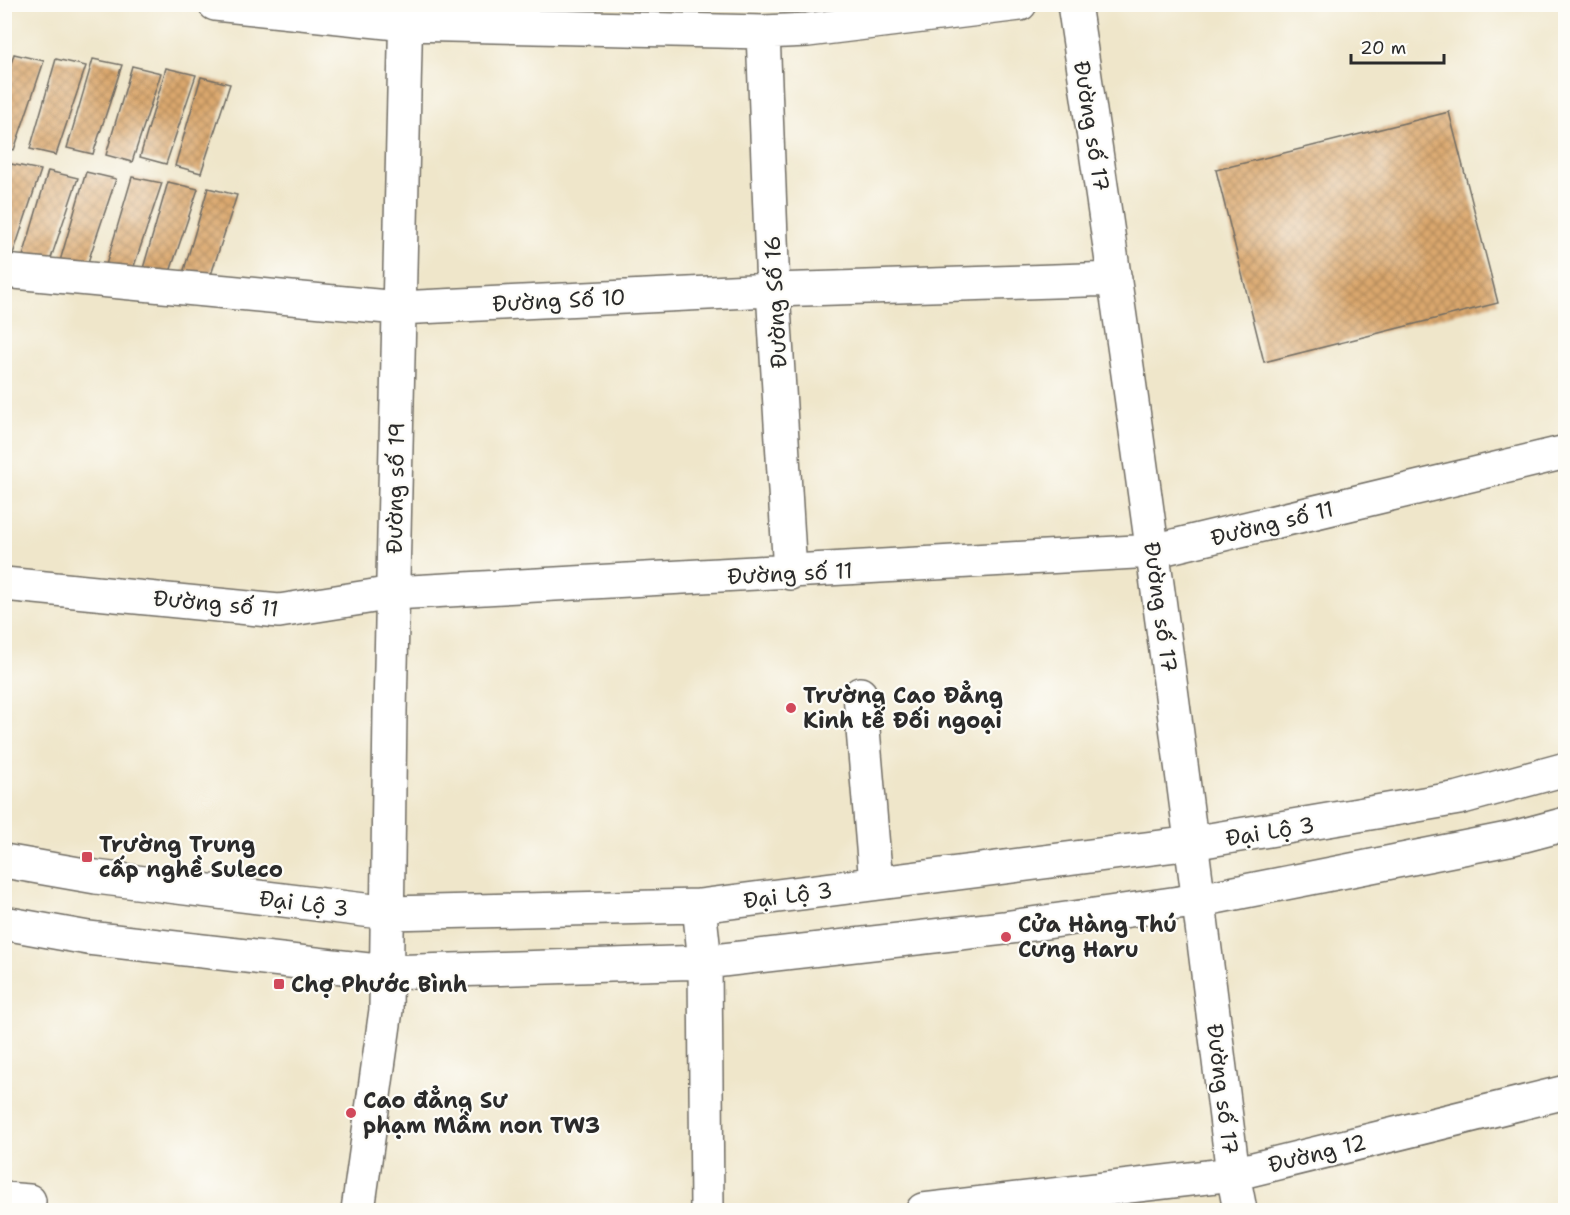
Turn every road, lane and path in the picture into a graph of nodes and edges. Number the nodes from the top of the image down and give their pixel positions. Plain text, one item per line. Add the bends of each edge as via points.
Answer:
1 (215, 4) edge
2 (1020, 4) edge
3 (1074, 4) edge
4 (406, 14) edge
5 (763, 32) junction
6 (4, 271) edge
7 (1116, 279) junction
8 (773, 290) junction
9 (398, 308) junction
10 (1566, 452) edge
11 (1153, 551) junction
12 (790, 573) junction
13 (4, 584) edge
14 (393, 594) junction
15 (860, 694) dead end
16 (1566, 769) edge
17 (1566, 824) edge
18 (1192, 843) junction
19 (4, 861) edge
20 (876, 883) junction
21 (1200, 900) junction
22 (699, 906) junction
23 (389, 913) junction
24 (4, 923) edge
25 (705, 962) junction
26 (386, 972) junction
27 (1566, 1092) edge
28 (1233, 1174) junction
29 (358, 1210) edge
30 (707, 1210) edge
31 (922, 1210) edge
32 (1240, 1210) edge

1 - 4 street
2 - 5 street
3 - 7 street, Đường số 17
4 - 5 street
4 - 9 street, Đường số 19
5 - 8 street, Đường Số 16
6 - 9 street, Đường Số 10
7 - 8 street, Đường Số 10
7 - 11 street, Đường số 17
8 - 9 street, Đường Số 10
8 - 12 street, Đường Số 16
9 - 14 street, Đường số 19
10 - 11 street, Đường số 11
11 - 12 street, Đường số 11
11 - 18 street, Đường số 17
12 - 14 street, Đường số 11
13 - 14 street, Đường số 11 via 279,611
14 - 23 street, Đường số 19
15 - 20 street
16 - 18 street, Đại Lộ 3 via 1459,798
17 - 21 street via 1502,841
18 - 20 street, Đại Lộ 3
18 - 21 street, Đường số 17
19 - 23 street, Đại Lộ 3
20 - 22 street, Đại Lộ 3
21 - 25 street via 1004,928
21 - 28 street, Đường số 17
22 - 23 street, Đại Lộ 3
22 - 25 street
23 - 26 street, Đường số 19
24 - 26 street via 88,938
25 - 26 street
25 - 30 street
26 - 29 street, Đường số 19 via 386,1010
27 - 28 street, Đường 12
28 - 31 street, Đường 12
28 - 32 street, Đường số 17

